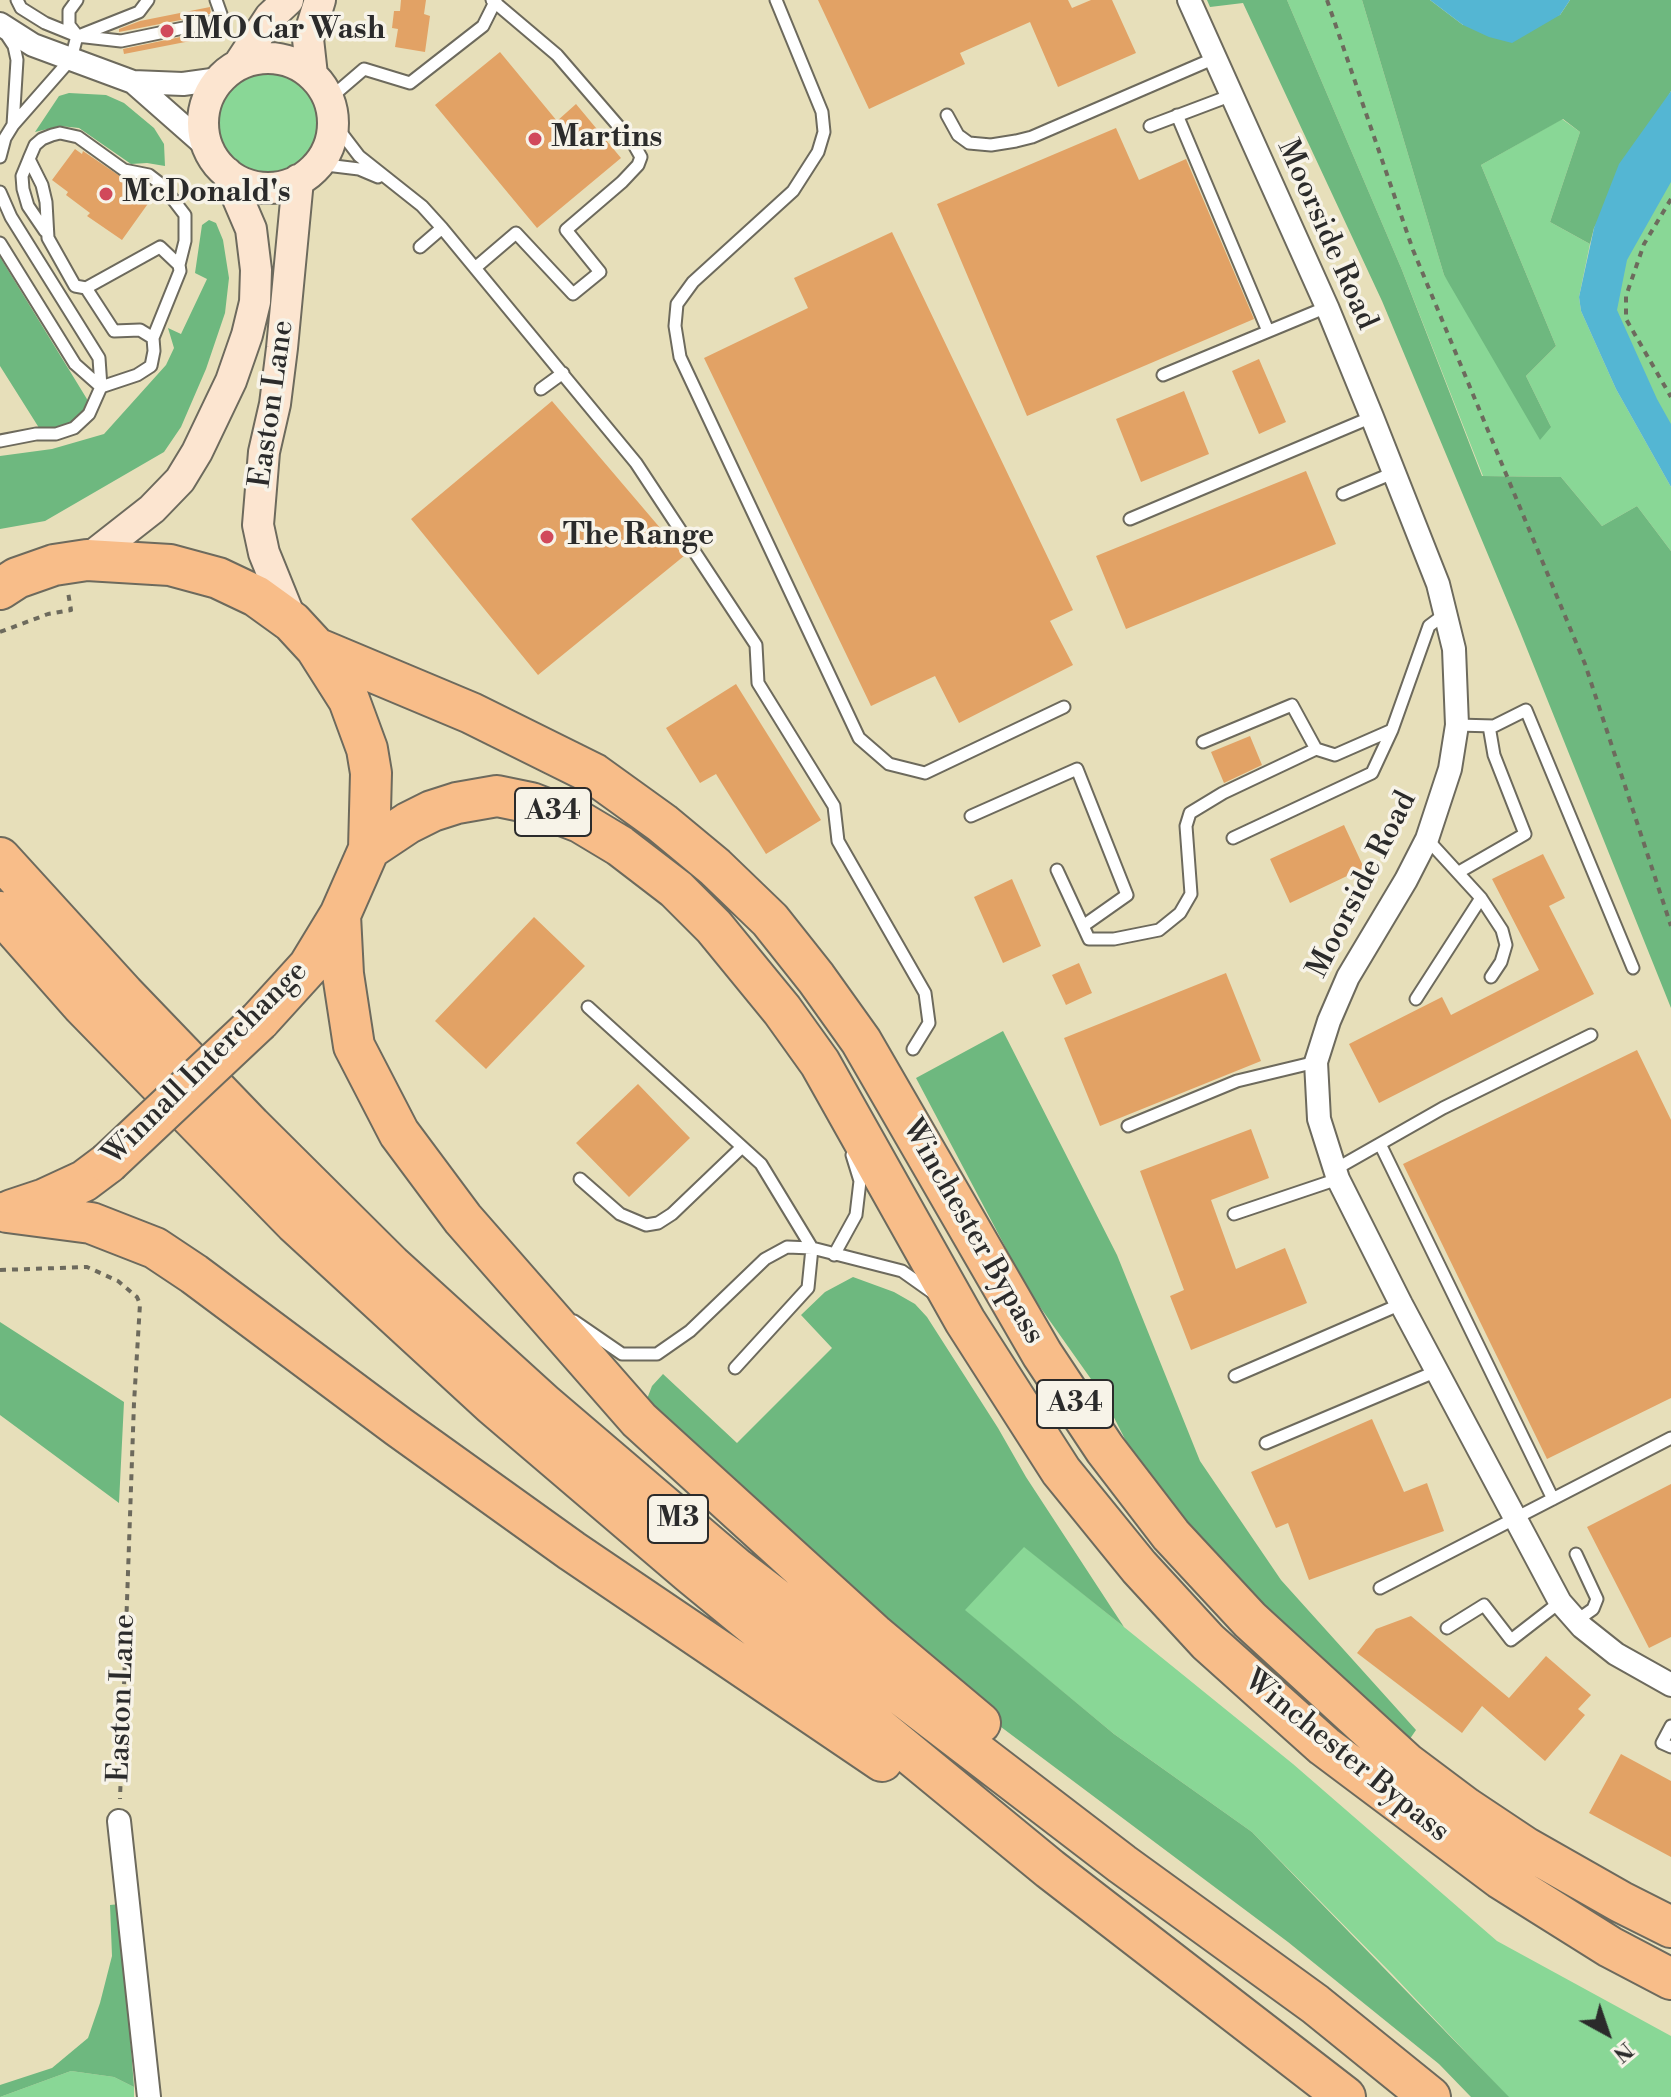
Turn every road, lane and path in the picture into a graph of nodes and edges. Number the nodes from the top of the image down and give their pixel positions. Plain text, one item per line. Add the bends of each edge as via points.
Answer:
1 (17, 0) edge
2 (77, 0) edge
3 (148, 0) edge
4 (216, 0) edge
5 (288, 0) edge
6 (320, 0) edge
7 (776, 0) edge
8 (1189, 0) edge
9 (1327, 0) edge
10 (495, 1) edge
11 (0, 25) edge
12 (77, 36) junction
13 (1215, 58) junction
14 (71, 59) junction
15 (229, 72) junction
16 (312, 75) junction
17 (133, 82) junction
18 (1232, 95) junction
19 (331, 110) junction
20 (947, 115) dead end
21 (1177, 115) junction
22 (13, 125) junction
23 (1150, 126) dead end
24 (3, 139) edge
25 (208, 148) junction
26 (0, 157) edge
27 (29, 159) junction
28 (308, 172) junction
29 (227, 173) junction
30 (386, 180) junction
31 (0, 192) edge
32 (1671, 199) edge
33 (442, 228) junction
34 (45, 231) junction
35 (0, 243) edge
36 (420, 247) dead end
37 (179, 265) junction
38 (475, 268) junction
39 (86, 288) junction
40 (1327, 307) junction
41 (1268, 331) junction
42 (153, 338) junction
43 (563, 373) junction
44 (1163, 375) dead end
45 (101, 387) junction
46 (541, 389) dead end
47 (1671, 397) edge
48 (1372, 417) junction
49 (0, 441) edge
50 (1393, 473) junction
51 (1343, 494) dead end
52 (1130, 519) dead end
53 (77, 576) junction
54 (6, 580) edge
55 (1446, 614) junction
56 (0, 632) edge
57 (304, 635) junction
58 (1064, 707) dead end
59 (1457, 725) junction
60 (1489, 726) junction
61 (1392, 730) junction
62 (1203, 742) dead end
63 (1316, 749) junction
64 (971, 816) dead end
65 (1233, 838) dead end
66 (1427, 839) junction
67 (369, 849) junction
68 (0, 858) edge
69 (1057, 870) dead end
70 (1459, 872) junction
71 (1481, 898) junction
72 (0, 912) edge
73 (340, 915) junction
74 (1083, 926) junction
75 (1671, 926) edge
76 (1633, 968) dead end
77 (1491, 977) dead end
78 (1416, 999) dead end
79 (588, 1007) dead end
80 (1591, 1035) dead end
81 (913, 1049) dead end
82 (1316, 1062) junction
83 (820, 1063) junction
84 (1128, 1126) dead end
85 (844, 1131) dead end
86 (1380, 1144) junction
87 (849, 1145) dead end
88 (742, 1147) junction
89 (1336, 1175) junction
90 (580, 1179) dead end
91 (3, 1212) edge
92 (1234, 1214) dead end
93 (769, 1243) dead end
94 (787, 1247) junction
95 (812, 1248) junction
96 (834, 1255) junction
97 (0, 1270) edge
98 (514, 1280) junction
99 (1401, 1304) junction
100 (965, 1321) junction
101 (735, 1368) dead end
102 (1437, 1371) junction
103 (1235, 1376) dead end
104 (1671, 1438) edge
105 (1266, 1443) dead end
106 (1553, 1499) junction
107 (1516, 1518) junction
108 (1576, 1554) dead end
109 (1380, 1588) dead end
110 (1560, 1602) junction
111 (1576, 1621) junction
112 (1447, 1628) dead end
113 (1671, 1685) edge
114 (1671, 1726) edge
115 (1671, 1747) edge
116 (119, 1821) joint
117 (1050, 1869) junction
118 (1671, 1927) edge
119 (1671, 1979) edge
120 (1315, 2004) junction
121 (149, 2097) edge
122 (1345, 2097) edge
123 (1430, 2097) edge

1 - 12 lane via 45,23
2 - 12 lane via 69,11 69,25
3 - 12 lane via 139,12
4 - 12 lane via 221,14 217,21 121,41
5 - 15 street
6 - 16 street via 308,39
7 - 58 lane via 822,112 824,132 793,191 693,282 677,304 680,357 859,738 889,764 925,773
8 - 13 street, Moorside Road
9 - 75 path via 1413,250 1585,664
10 - 19 lane via 483,26 410,83 364,69
10 - 38 lane via 557,55 641,157 622,182 566,230 600,272 573,294 516,233
11 - 14 street
11 - 22 lane via 17,60
12 - 14 lane
13 - 18 street, Moorside Road
13 - 20 lane via 1016,141 969,143
14 - 17 street
14 - 22 lane
15 - 16 street via 276,58
15 - 17 street via 183,84
15 - 25 street via 205,105
16 - 19 street
17 - 25 street
18 - 21 lane
18 - 40 street, Moorside Road
19 - 28 street via 329,144
19 - 30 lane via 359,156
21 - 23 lane
21 - 41 lane
22 - 24 lane
24 - 26 lane
25 - 29 street
27 - 34 lane via 46,202
27 - 34 lane via 23,189
27 - 37 lane via 42,139 70,134 124,170 149,175 185,215
28 - 29 street via 280,187 261,188
28 - 30 lane via 359,169
28 - 57 street, Easton Lane via 264,452 258,525 264,553
29 - 53 street, Easton Lane via 251,229 256,270 255,302 231,381 180,480
30 - 33 lane
31 - 45 lane via 99,358
32 - 47 path via 1644,244 1626,296 1626,319
33 - 36 lane
33 - 38 lane
34 - 39 lane via 75,286
35 - 45 lane via 75,364
37 - 39 lane via 166,251 154,248
37 - 42 lane
38 - 43 lane
39 - 42 lane via 114,331 140,330
40 - 41 lane
40 - 48 street, Moorside Road
41 - 44 lane
42 - 45 lane via 151,366
43 - 46 lane
43 - 81 lane via 636,463 756,645 758,683 834,806 838,841 925,993 929,1023
45 - 49 lane via 89,414 74,428
48 - 50 street, Moorside Road
48 - 52 lane
50 - 51 lane
50 - 55 street, Moorside Road
53 - 54 highway, Winnall Interchange via 54,565
53 - 56 path via 71,610
53 - 57 highway, Winnall Interchange via 170,565 218,578 256,596
55 - 59 street, Moorside Road via 1454,649
55 - 61 lane via 1429,626
57 - 67 highway, Winnall Interchange via 349,700 367,749
57 - 118 highway, Winchester Bypass / A34 via 594,774 715,867 770,920 861,1041 1042,1354 1171,1535 1250,1620 1406,1763 1526,1848
59 - 60 lane
59 - 66 street, Moorside Road via 1450,769
60 - 70 lane via 1494,755 1525,834
60 - 76 lane via 1526,710
61 - 63 lane via 1335,755
61 - 65 lane via 1372,773
62 - 63 lane via 1292,705
63 - 74 lane via 1190,813 1186,826 1191,894 1180,913 1159,930 1089,939
64 - 74 lane via 1077,769 1127,895
66 - 70 lane
66 - 82 street, Moorside Road via 1348,977
67 - 73 highway, Winnall Interchange
67 - 83 highway, Winchester Bypass / A34 via 432,811 497,796 580,822 676,889 723,938
68 - 120 highway, M3 via 251,1126 391,1265 545,1405 737,1569 1122,1864
69 - 74 lane
70 - 71 lane
71 - 77 lane via 1506,945
71 - 78 lane
72 - 117 highway, M3 via 83,1006 295,1223 493,1405
73 - 91 highway, Winnall Interchange, bridge via 309,966 259,1021 108,1163 84,1181
73 - 98 highway, M3 via 354,1046 399,1133
79 - 88 lane
80 - 86 lane
82 - 84 lane via 1237,1081
82 - 89 street, Moorside Road via 1319,1119
83 - 85 lane
83 - 100 highway, Winchester Bypass / A34
86 - 89 lane
86 - 106 lane
87 - 96 lane via 860,1181 856,1215
88 - 90 lane via 658,1223 646,1225 620,1214
88 - 95 lane via 761,1164
89 - 92 lane
89 - 99 street, Moorside Road
91 - 117 highway, M3 via 91,1223 155,1248 572,1551
93 - 94 lane
94 - 95 lane
94 - 98 lane via 765,1259 690,1331 657,1354 622,1354
95 - 96 lane
95 - 101 lane via 808,1288
96 - 100 lane via 902,1271
97 - 116 path, Easton Lane via 87,1267 118,1281 140,1304
98 - 120 highway, M3 via 639,1420 767,1538 992,1733 1242,1927
99 - 102 street, Moorside Road
99 - 103 lane
100 - 119 highway, Winchester Bypass / A34 via 1061,1471 1139,1567 1230,1663 1324,1746 1500,1878
102 - 105 lane
102 - 107 street, Moorside Road
104 - 106 lane
106 - 107 lane
107 - 109 lane
107 - 110 street, Moorside Road
108 - 111 lane via 1597,1599 1593,1609
110 - 111 street, Moorside Road
110 - 112 lane via 1511,1640 1484,1605
111 - 113 street, Moorside Road via 1616,1654
114 - 115 lane via 1662,1743
116 - 121 street, Easton Lane
117 - 122 highway, M3
120 - 123 highway, M3

